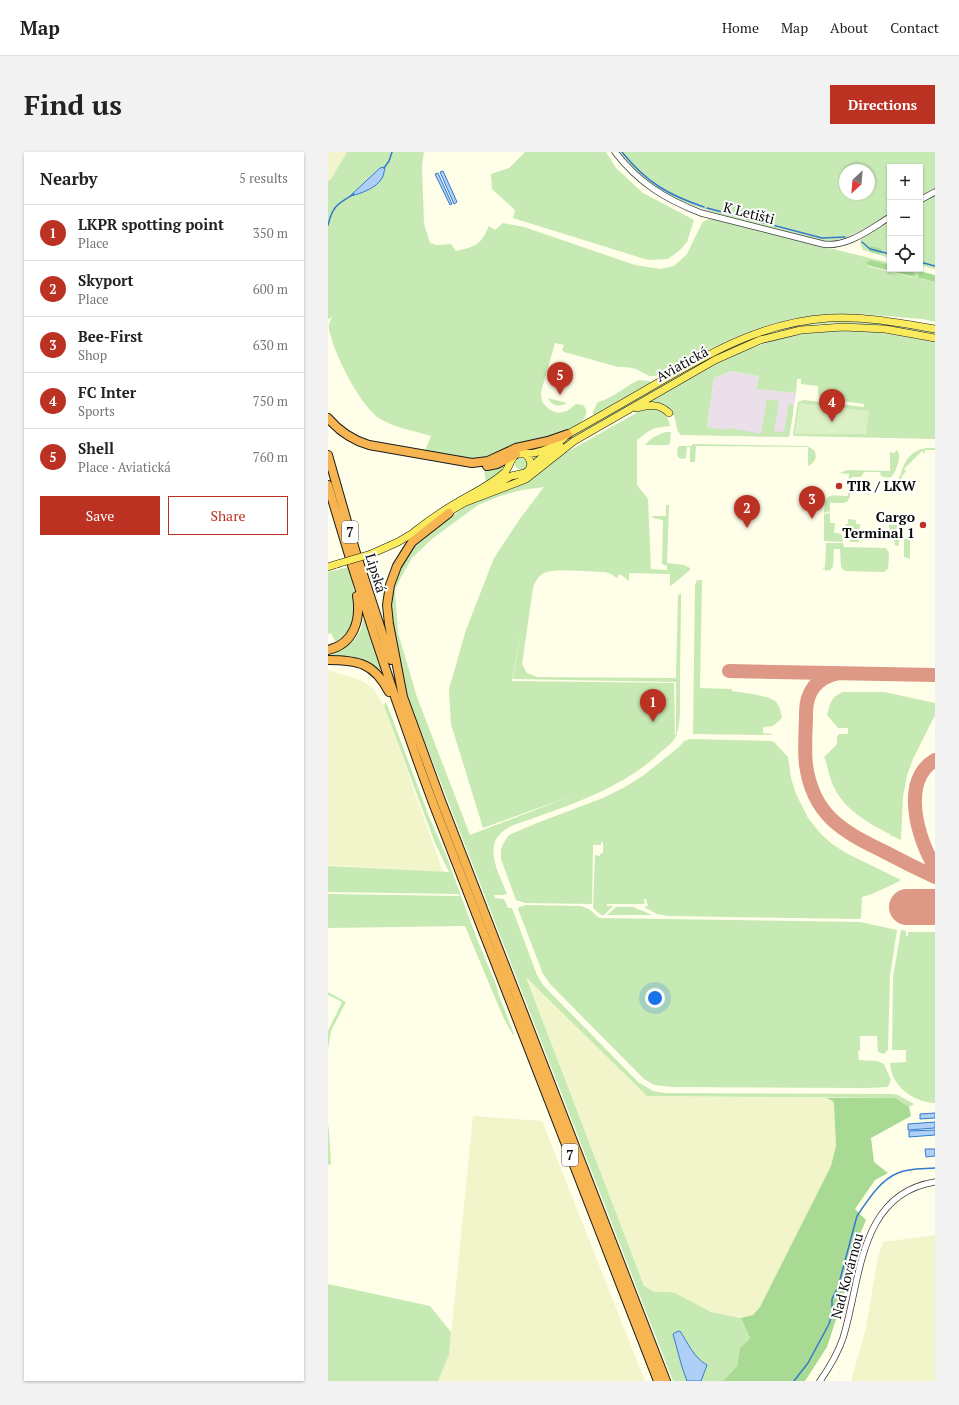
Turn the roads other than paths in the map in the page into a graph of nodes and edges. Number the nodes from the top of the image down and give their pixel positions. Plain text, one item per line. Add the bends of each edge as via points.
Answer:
1 (615, 152) edge
2 (935, 192) edge
3 (923, 198) edge
4 (887, 219) edge
5 (935, 329) edge
6 (935, 338) edge
7 (627, 410) junction
8 (669, 413) dead end
9 (328, 418) edge
10 (571, 438) junction
11 (519, 454) junction
12 (328, 455) edge
13 (436, 457) junction
14 (510, 463) junction
15 (529, 470) junction
16 (520, 474) junction
17 (328, 485) edge
18 (466, 502) junction
19 (449, 513) junction
20 (414, 532) junction
21 (328, 566) edge
22 (352, 568) junction
23 (328, 650) edge
24 (328, 660) edge
25 (403, 697) junction
26 (401, 716) junction
27 (935, 1182) edge
28 (658, 1381) edge
29 (666, 1381) edge
30 (820, 1381) edge

1 - 4 street, K Letišti via 632,172 651,188 682,206 818,242 832,245 844,243
2 - 3 street
5 - 10 main road, Aviatická via 872,319 839,318 805,321 767,329 706,356
6 - 7 main road, Aviatická via 849,327 787,333 728,354
7 - 8 main road via 652,405
7 - 10 main road, Aviatická
9 - 13 highway via 343,433 362,443
10 - 11 main road, Aviatická via 540,452
10 - 13 highway via 516,448 483,462 472,463
10 - 15 main road via 566,444 540,459
10 - 18 main road, Aviatická via 526,480
11 - 13 highway via 497,464 477,467 452,463
11 - 14 main road via 511,459
11 - 15 main road via 529,458
12 - 25 highway, Lipská / 7
14 - 16 main road via 511,469
14 - 20 main road via 503,473 481,489 443,511
15 - 16 main road
16 - 18 main road via 511,476
17 - 22 highway, Lipská / 7
18 - 19 main road
19 - 20 main road
19 - 25 highway via 412,542 401,559 390,585 388,624
20 - 21 main road, bridge via 371,554
22 - 23 highway via 358,605 356,624 347,640 338,647
22 - 26 highway, Lipská / 7
24 - 26 highway via 352,661 372,670 386,687
25 - 29 highway, 7
26 - 28 highway, 7
27 - 30 street, Nad Kovárnou via 900,1196 878,1218 864,1251 843,1338

